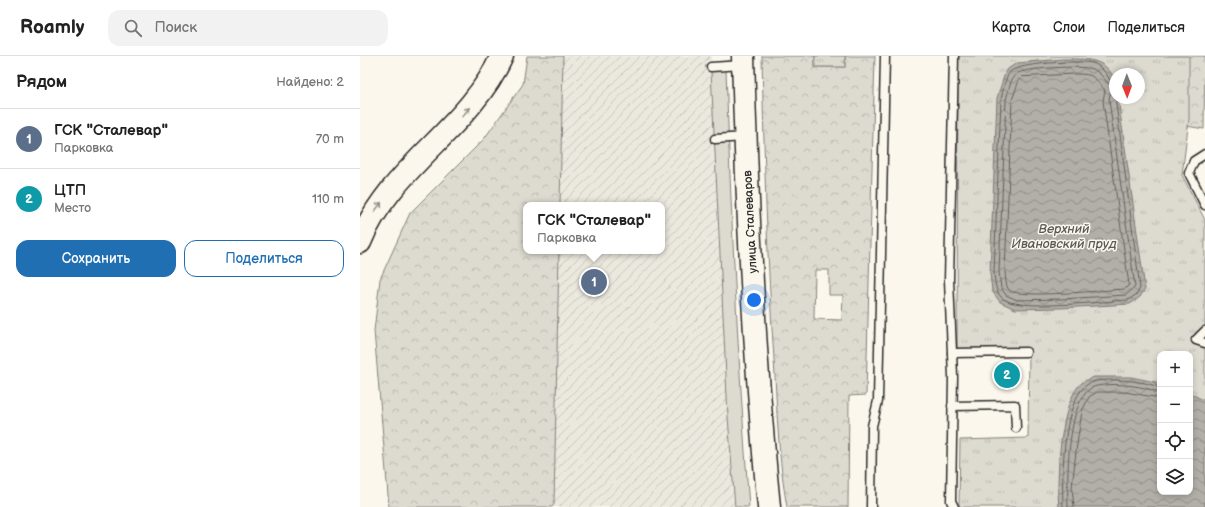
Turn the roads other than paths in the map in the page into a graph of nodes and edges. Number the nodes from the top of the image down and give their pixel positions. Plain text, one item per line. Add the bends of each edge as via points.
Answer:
1 (502, 56) edge
2 (885, 56) edge
3 (954, 56) edge
4 (743, 61) edge
5 (711, 66) dead end
6 (745, 137) junction
7 (715, 139) dead end
8 (1205, 154) edge
9 (1205, 205) edge
10 (360, 242) edge
11 (1205, 330) edge
12 (1205, 343) edge
13 (1026, 352) dead end
14 (952, 353) junction
15 (952, 406) junction
16 (1016, 428) dead end
17 (769, 507) edge
18 (871, 507) edge
19 (954, 507) edge

10 -> 1 main road via 374,212 389,192 480,95
2 - 18 lane via 878,400 872,426
3 - 14 lane via 949,280
4 - 5 lane
4 - 6 main road, улица Сталеваров
6 - 7 lane
6 - 17 main road, улица Сталеваров via 762,438
8 - 9 lane via 1194,161 1189,173
11 - 12 lane via 1196,340
13 - 14 lane
14 - 15 lane
15 - 16 lane via 1015,405
15 - 19 lane via 951,501

